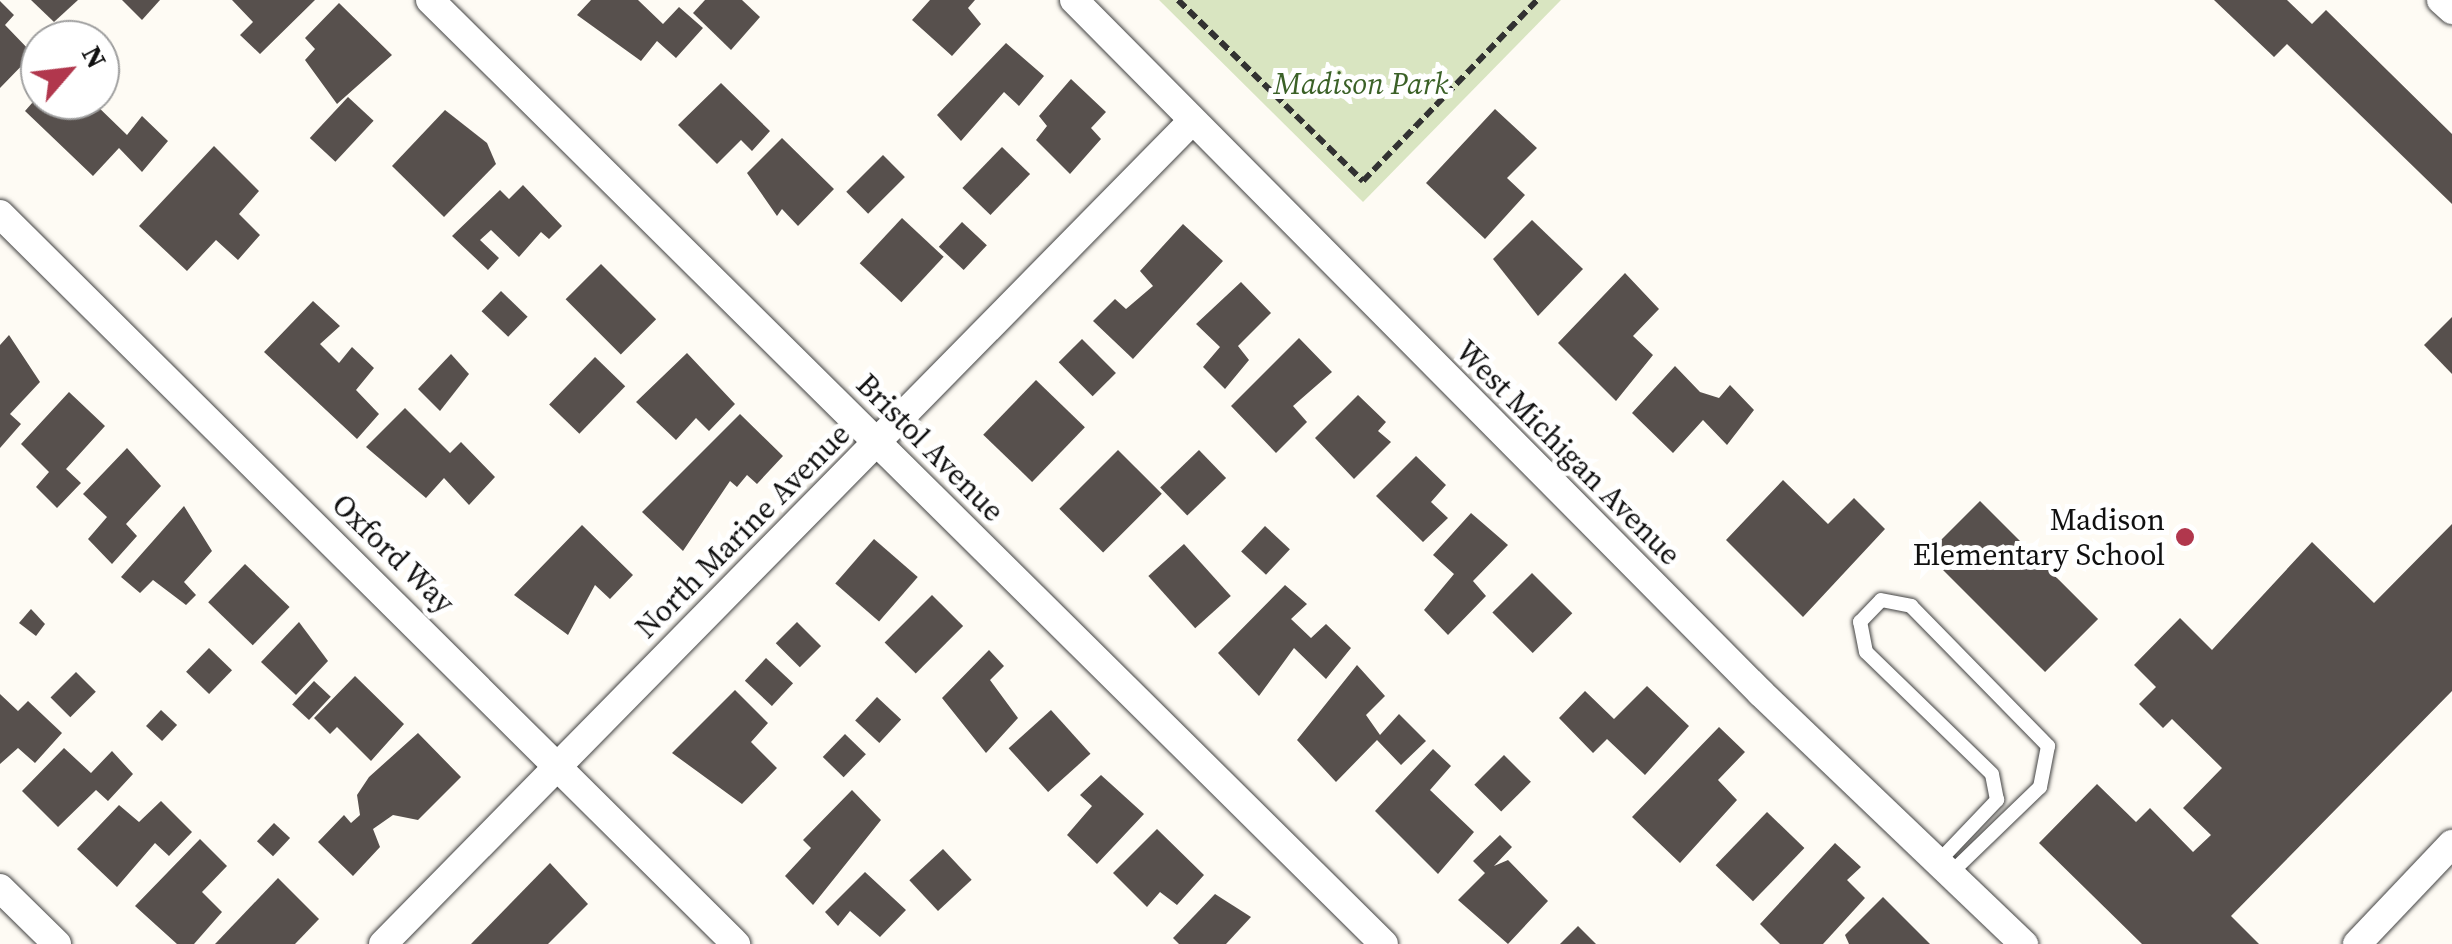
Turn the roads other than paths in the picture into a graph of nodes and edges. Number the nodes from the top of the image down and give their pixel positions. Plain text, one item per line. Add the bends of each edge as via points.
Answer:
1 (430, 0) edge
2 (1074, 0) edge
3 (2441, 0) edge
4 (2452, 10) edge
5 (1192, 121) junction
6 (0, 214) edge
7 (877, 441) junction
8 (558, 765) junction
9 (2452, 844) edge
10 (1944, 868) junction
11 (0, 888) edge
12 (57, 944) edge
13 (382, 944) edge
14 (736, 944) edge
15 (1384, 944) edge
16 (2024, 944) edge
17 (2357, 944) edge

1 - 7 street, Bristol Avenue
2 - 5 street, West Michigan Avenue
3 - 4 street
5 - 7 street, North Marine Avenue
5 - 10 street, West Michigan Avenue
6 - 8 street, Oxford Way
7 - 8 street, North Marine Avenue
7 - 15 street, Bristol Avenue
8 - 13 street, North Marine Avenue
8 - 14 street, Oxford Way
9 - 17 street
10 - 10 lane via 2040,787 2048,746 1911,606 1881,600 1860,622 1866,652 1992,774 1997,800
10 - 16 street, West Michigan Avenue
11 - 12 street

